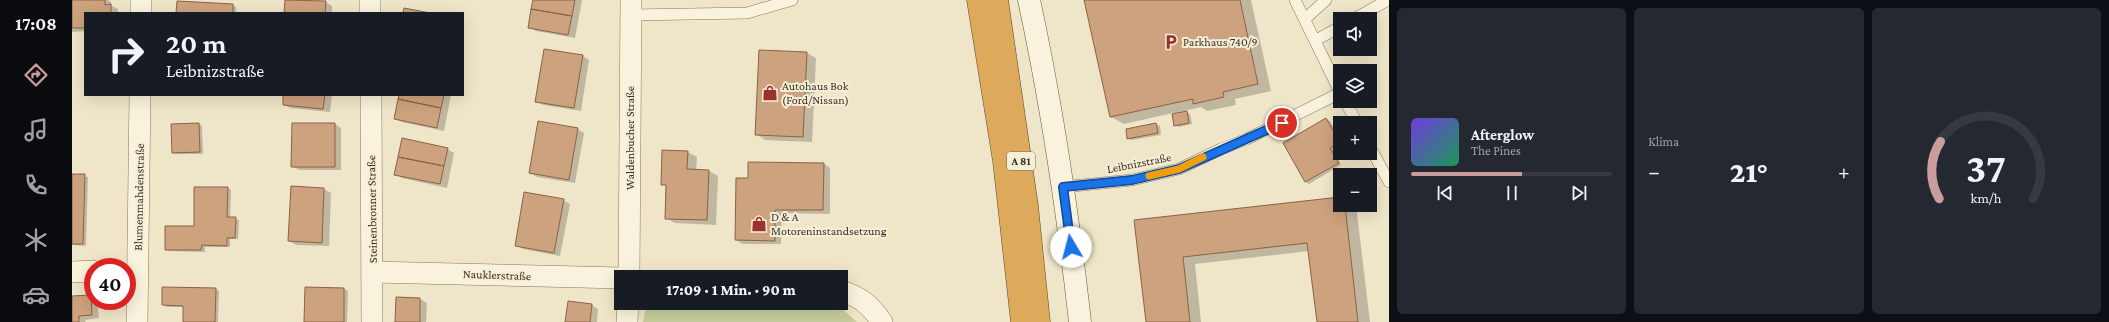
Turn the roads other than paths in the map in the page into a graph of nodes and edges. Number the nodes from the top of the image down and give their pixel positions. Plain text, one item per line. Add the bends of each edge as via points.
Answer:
1 (141, 0) edge
2 (370, 0) edge
3 (792, 0) edge
4 (978, 0) edge
5 (997, 0) edge
6 (1028, 0) edge
7 (1295, 0) edge
8 (1326, 0) edge
9 (1388, 0) edge
10 (632, 8) edge
11 (141, 12) edge
12 (370, 12) edge
13 (1367, 12) edge
14 (1305, 19) junction
15 (1333, 31) edge
16 (1316, 40) junction
17 (1333, 78) edge
18 (140, 96) edge
19 (371, 96) edge
20 (1333, 97) edge
21 (1377, 160) edge
22 (1389, 182) edge
23 (1063, 187) junction
24 (133, 258) edge
25 (629, 270) edge
26 (84, 271) edge
27 (72, 272) edge
28 (373, 272) junction
29 (614, 278) edge
30 (848, 293) edge
31 (136, 309) edge
32 (628, 310) edge
33 (137, 322) edge
34 (372, 322) edge
35 (627, 322) edge
36 (882, 322) edge
37 (1022, 322) edge
38 (1039, 322) edge
39 (1080, 322) edge

1 - 11 street
2 - 12 street
3 - 10 lane via 747,13
4 - 37 highway, A 81 via 1004,161
5 - 38 highway, A 81 via 1027,206
6 - 23 street via 1040,53
7 - 14 lane
8 - 14 lane
9 - 13 lane
10 - 25 street, Waldenbucher Straße
14 - 16 lane
15 - 16 lane
16 - 17 lane
18 - 24 street, Blumenmahdenstraße
19 - 28 street, Steinenbronner Straße
20 - 23 lane, Leibnizstraße via 1282,123 1179,169 1132,180
21 - 22 lane
23 - 39 street
26 - 27 street
28 - 29 street, Nauklerstraße
28 - 34 street, Steinenbronner Straße
30 - 36 street via 870,305
31 - 33 street, Blumenmahdenstraße
32 - 35 street

